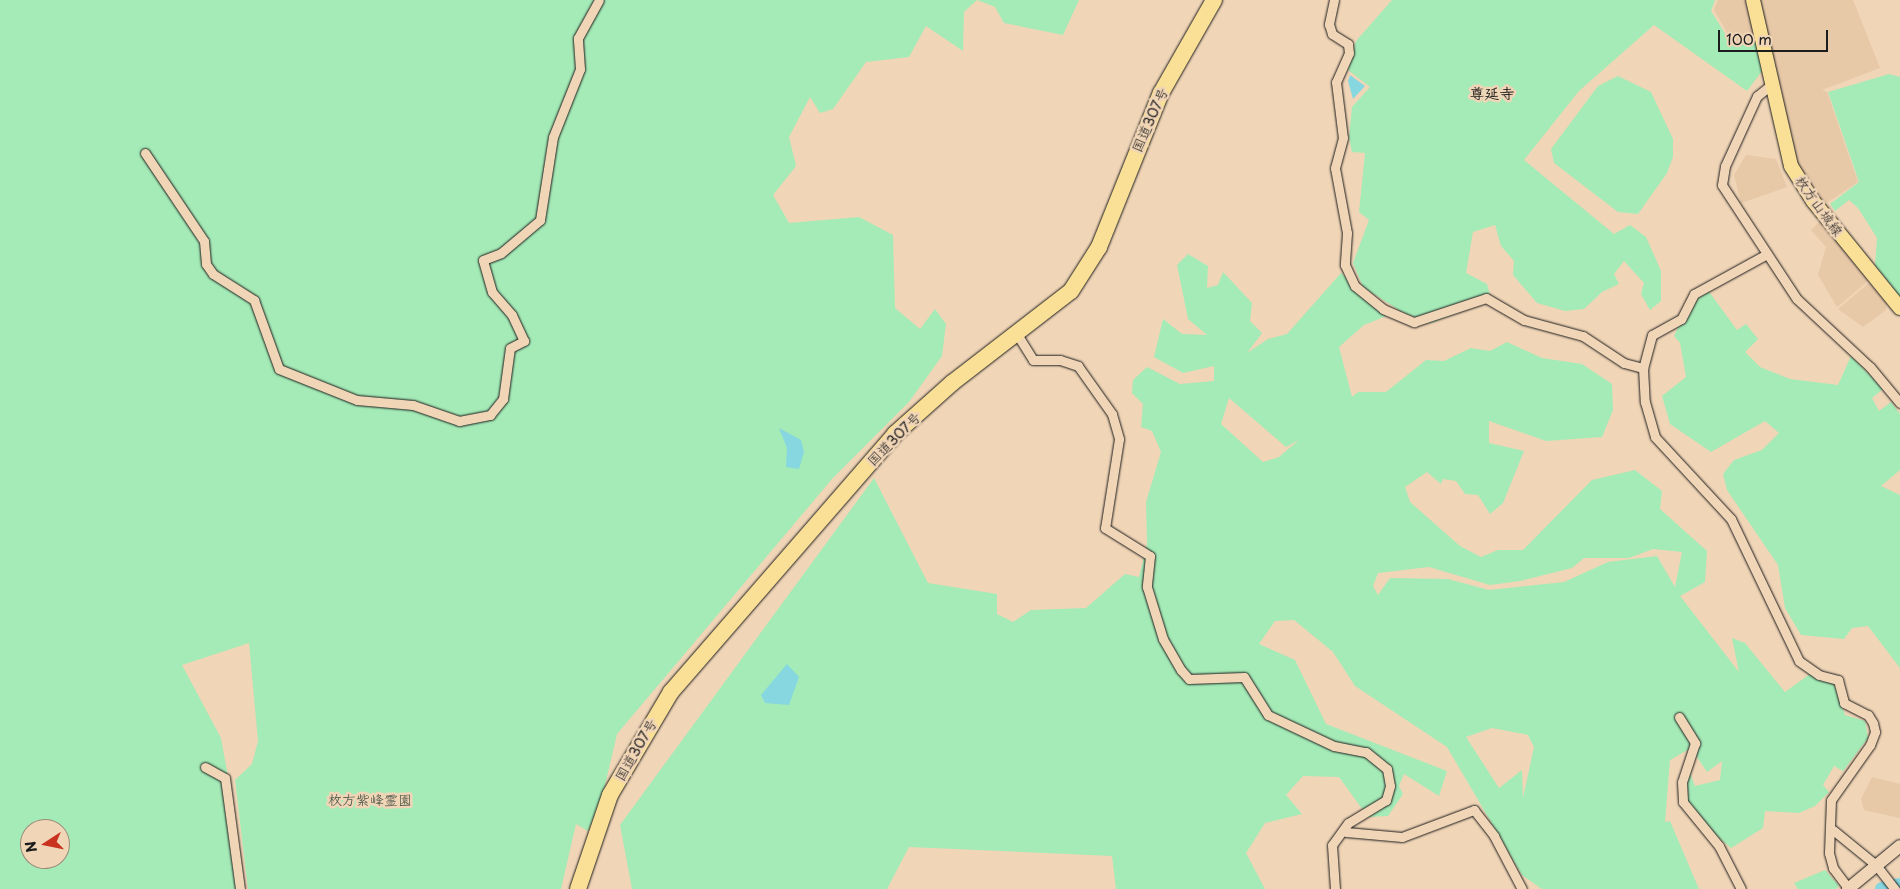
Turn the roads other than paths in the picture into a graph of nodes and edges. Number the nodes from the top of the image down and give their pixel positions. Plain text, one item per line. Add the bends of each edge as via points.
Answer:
1 (599, 0) edge
2 (1214, 0) edge
3 (1334, 0) edge
4 (1754, 0) edge
5 (1772, 84) junction
6 (145, 153) dead end
7 (1767, 254) junction
8 (1900, 308) edge
9 (1015, 331) junction
10 (1642, 368) junction
11 (1900, 403) edge
12 (1679, 717) dead end
13 (205, 767) dead end
14 (1833, 830) junction
15 (1346, 832) junction
16 (1900, 846) edge
17 (1876, 865) junction
18 (240, 889) edge
19 (578, 889) edge
20 (1335, 889) edge
21 (1522, 889) edge
22 (1741, 889) edge
23 (1848, 889) edge
24 (1895, 889) edge

1 - 6 street via 578,38 580,69 553,137 540,220 500,253 483,260 492,292 515,320 524,341 510,348 503,399 490,416 460,421 413,405 357,400 279,369 254,300 213,274 206,264 204,241
2 - 9 highway, 国道307号 via 1161,94 1099,247 1071,291
3 - 10 street via 1329,24 1332,34 1348,44 1349,53 1336,82 1343,138 1335,168 1347,233 1345,265 1355,286 1383,309 1414,322 1486,298 1524,320 1583,336 1624,363
4 - 5 main road, 枚方山城線
5 - 7 street via 1757,96 1725,166 1722,185
5 - 8 main road, 枚方山城線 via 1790,166 1812,201
7 - 10 street via 1694,294 1681,319 1652,335
7 - 11 street via 1797,299 1870,367
9 - 15 street via 1033,360 1060,360 1078,366 1112,414 1119,439 1105,528 1150,556 1147,587 1163,639 1181,670 1189,679 1244,676 1268,715 1334,746 1366,752 1387,769 1390,786 1386,800 1348,823
9 - 19 highway, 国道307号 via 895,434 672,692 610,795
10 - 14 street via 1645,402 1655,437 1731,519 1799,661 1819,675 1838,680 1844,703 1868,714 1873,723 1876,732 1870,745 1831,800
12 - 22 street via 1695,743 1682,782 1683,802 1719,846
13 - 18 street via 225,778
14 - 17 street
14 - 23 street via 1829,853 1833,868
15 - 20 street via 1332,845
15 - 21 street via 1402,837 1474,810 1494,836
16 - 17 street
17 - 23 street
17 - 24 street

